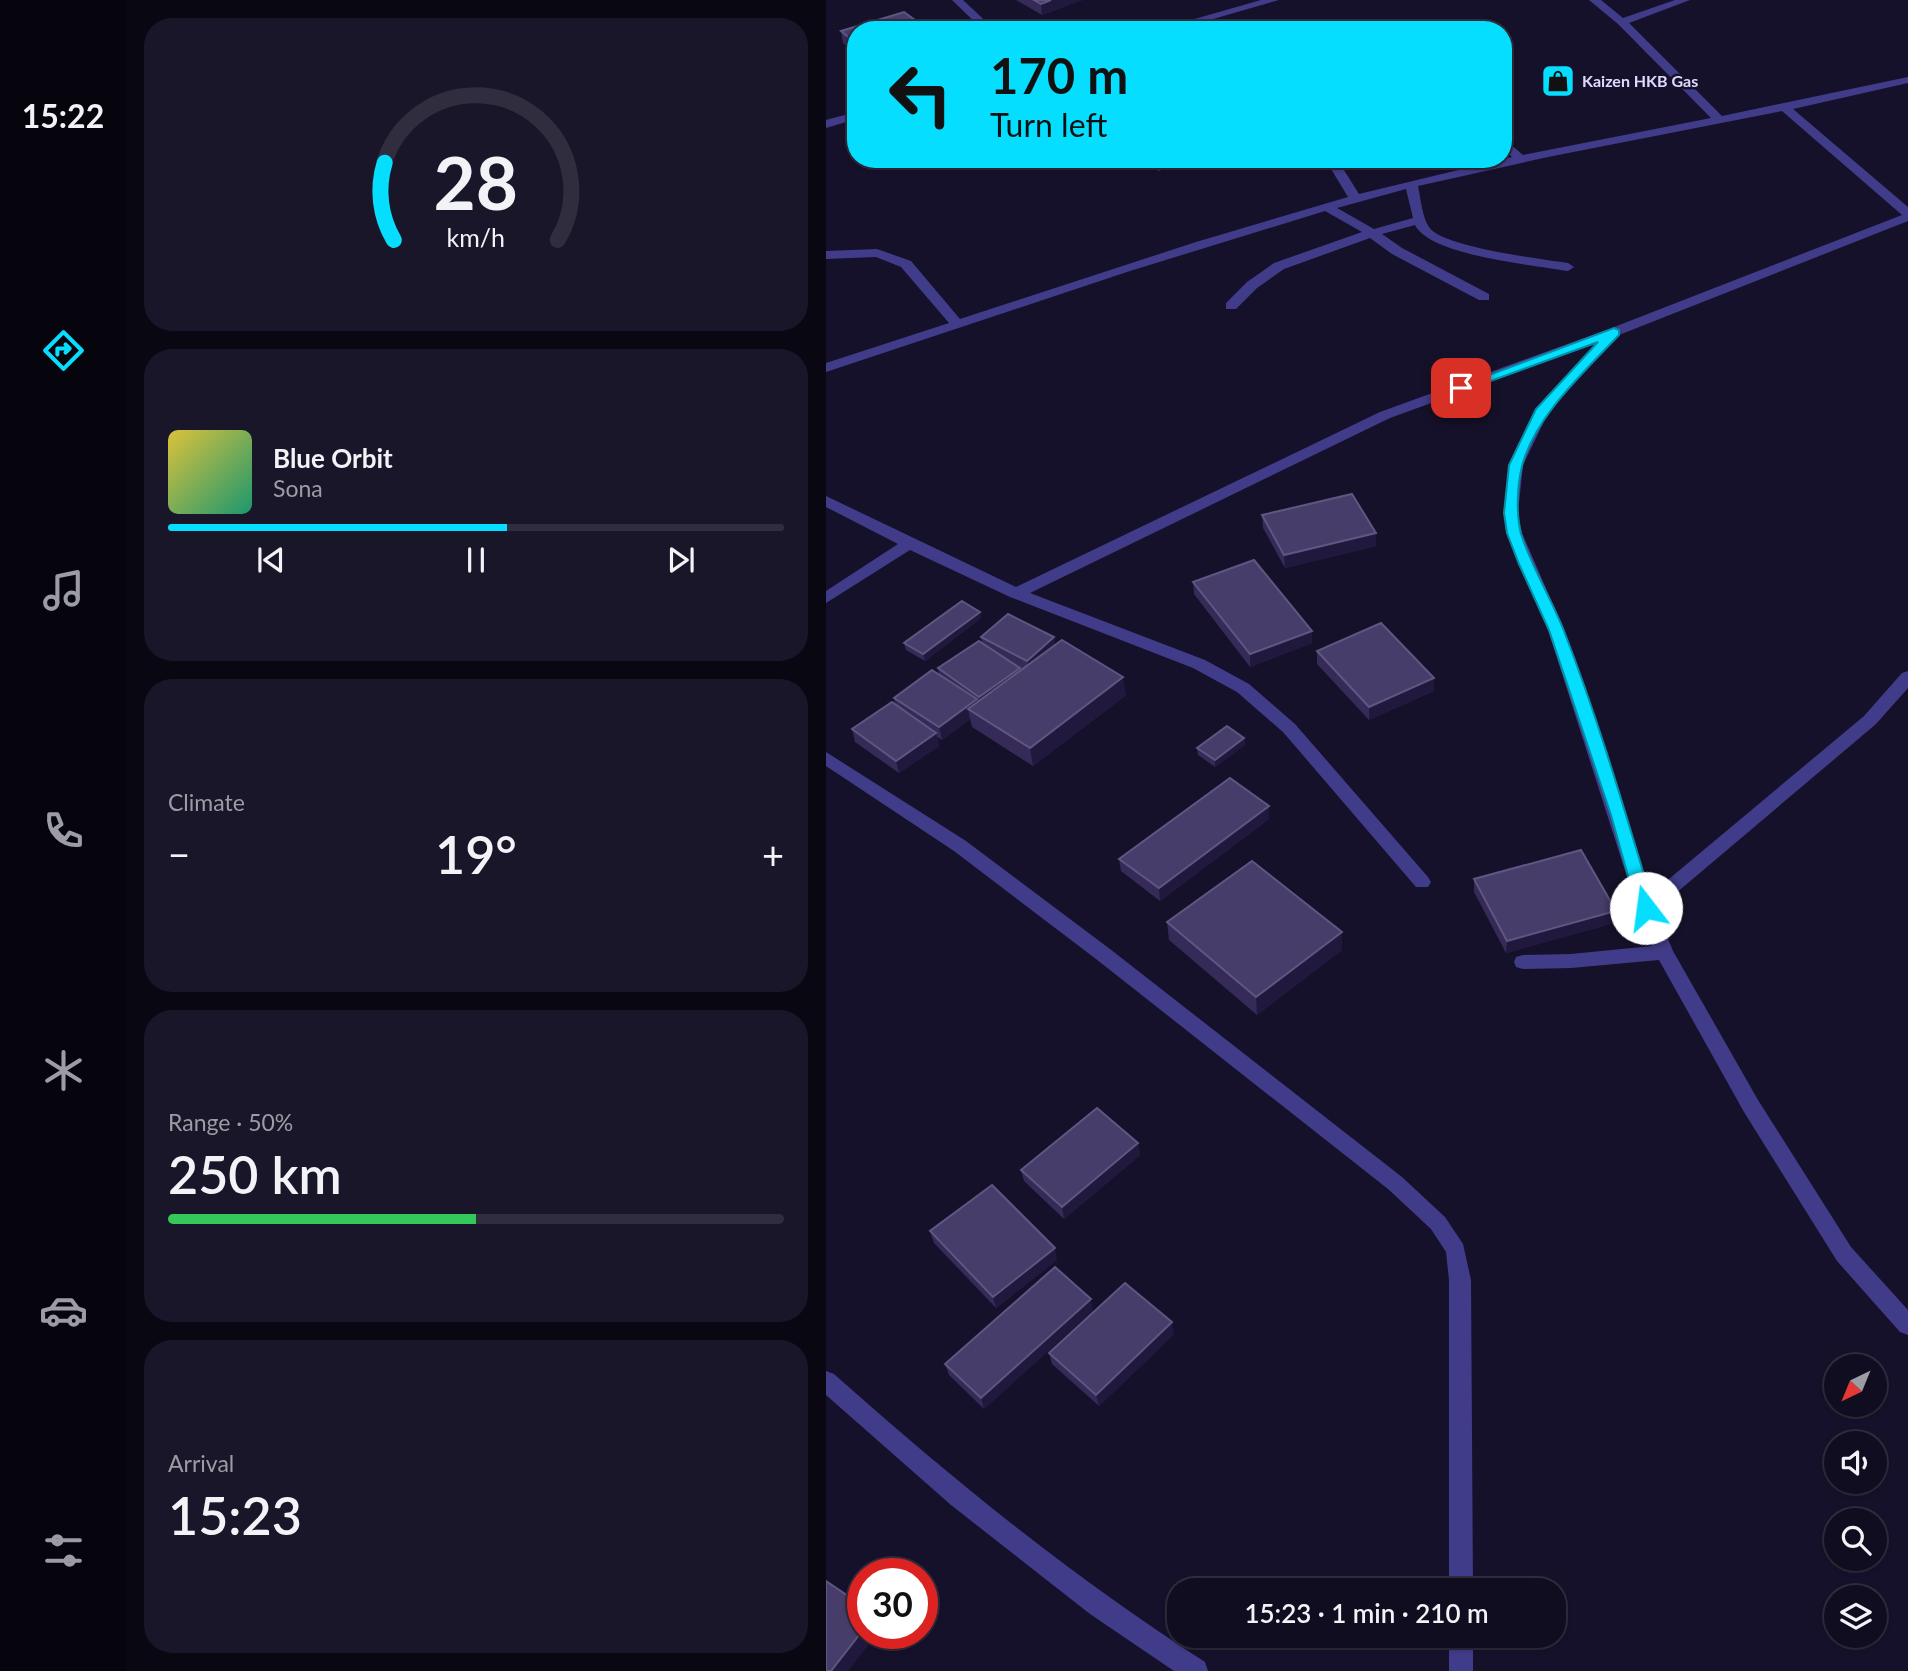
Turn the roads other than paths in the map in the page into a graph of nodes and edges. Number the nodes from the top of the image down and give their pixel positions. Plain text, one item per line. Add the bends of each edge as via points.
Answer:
1 (957, 0) edge
2 (1274, 0) edge
3 (1594, 0) edge
4 (1685, 0) edge
5 (980, 21) edge
6 (1195, 21) edge
7 (1622, 22) junction
8 (1908, 80) edge
9 (1784, 107) junction
10 (847, 118) edge
11 (1719, 119) junction
12 (826, 124) edge
13 (1512, 150) edge
14 (1521, 159) junction
15 (1512, 161) edge
16 (1337, 168) edge
17 (1481, 168) edge
18 (1411, 184) junction
19 (1356, 199) junction
20 (1327, 207) junction
21 (1908, 215) edge
22 (1421, 220) junction
23 (1372, 233) junction
24 (826, 255) edge
25 (1568, 267) dead end
26 (1484, 297) dead end
27 (1231, 306) dead end
28 (958, 325) junction
29 (1614, 332) junction
30 (826, 368) edge
31 (826, 501) edge
32 (909, 544) junction
33 (1016, 593) junction
34 (826, 598) edge
35 (1908, 677) edge
36 (826, 758) edge
37 (1422, 882) dead end
38 (1646, 908) junction
39 (1664, 952) junction
40 (1523, 962) dead end
41 (1908, 1325) edge
42 (826, 1381) edge
43 (1461, 1578) edge
44 (1461, 1648) edge
45 (1196, 1671) edge
46 (1461, 1671) edge

1 - 5 street
2 - 6 street
3 - 7 street
4 - 7 street
7 - 11 street
8 - 9 street
9 - 11 street
9 - 21 street
10 - 12 street
11 - 14 street
13 - 14 street
14 - 15 street
16 - 19 street
17 - 18 street
18 - 19 street
18 - 22 street
19 - 20 street
20 - 23 street
20 - 28 street
21 - 29 street
22 - 23 street
22 - 25 street via 1423,230 1434,239 1455,246
23 - 26 street
23 - 27 street via 1279,266
24 - 28 street via 877,253 906,264
28 - 30 street
29 - 33 street via 1385,415
29 - 38 street via 1543,409 1516,465 1511,513 1514,533 1556,630
31 - 32 street
32 - 33 street
32 - 34 street
33 - 37 street via 1199,664 1243,688 1289,728
35 - 38 street via 1871,720
36 - 43 street via 960,846 1103,954 1395,1183 1438,1223 1456,1250 1460,1280
38 - 39 street
39 - 40 street
39 - 41 street via 1751,1106 1843,1254
42 - 45 street via 959,1499 1140,1636
44 - 46 street

